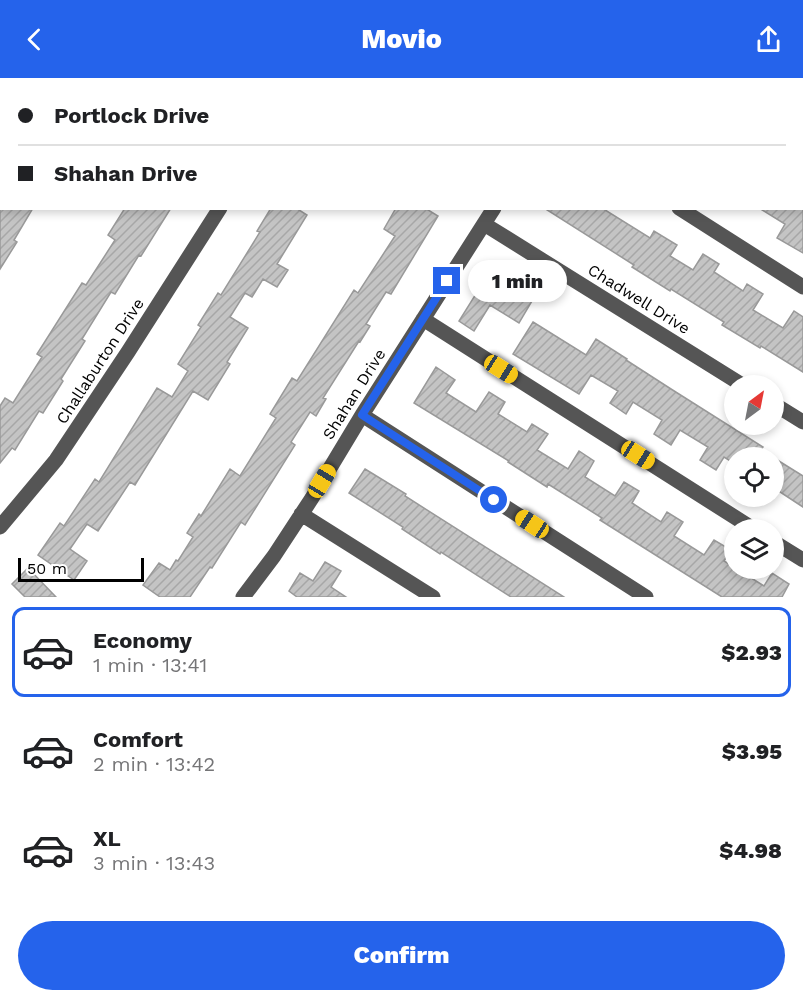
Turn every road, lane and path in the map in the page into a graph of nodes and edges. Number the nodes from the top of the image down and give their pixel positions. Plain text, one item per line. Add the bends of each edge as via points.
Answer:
1 (219, 210) edge
2 (493, 210) edge
3 (682, 210) edge
4 (484, 224) junction
5 (803, 287) edge
6 (423, 319) junction
7 (726, 375) edge
8 (784, 410) edge
9 (362, 415) junction
10 (803, 422) edge
11 (301, 514) junction
12 (738, 519) edge
13 (0, 527) edge
14 (784, 548) edge
15 (803, 560) edge
16 (243, 597) edge
17 (433, 597) edge
18 (646, 597) edge

1 - 13 street, Challaburton Drive via 56,460
2 - 4 street, Shahan Drive
3 - 5 street
4 - 6 street, Shahan Drive
4 - 7 street, Chadwell Drive
6 - 9 street, Shahan Drive
6 - 12 street
8 - 10 street
9 - 11 street, Shahan Drive
9 - 18 street
11 - 16 street, Shahan Drive
11 - 17 street
14 - 15 street

